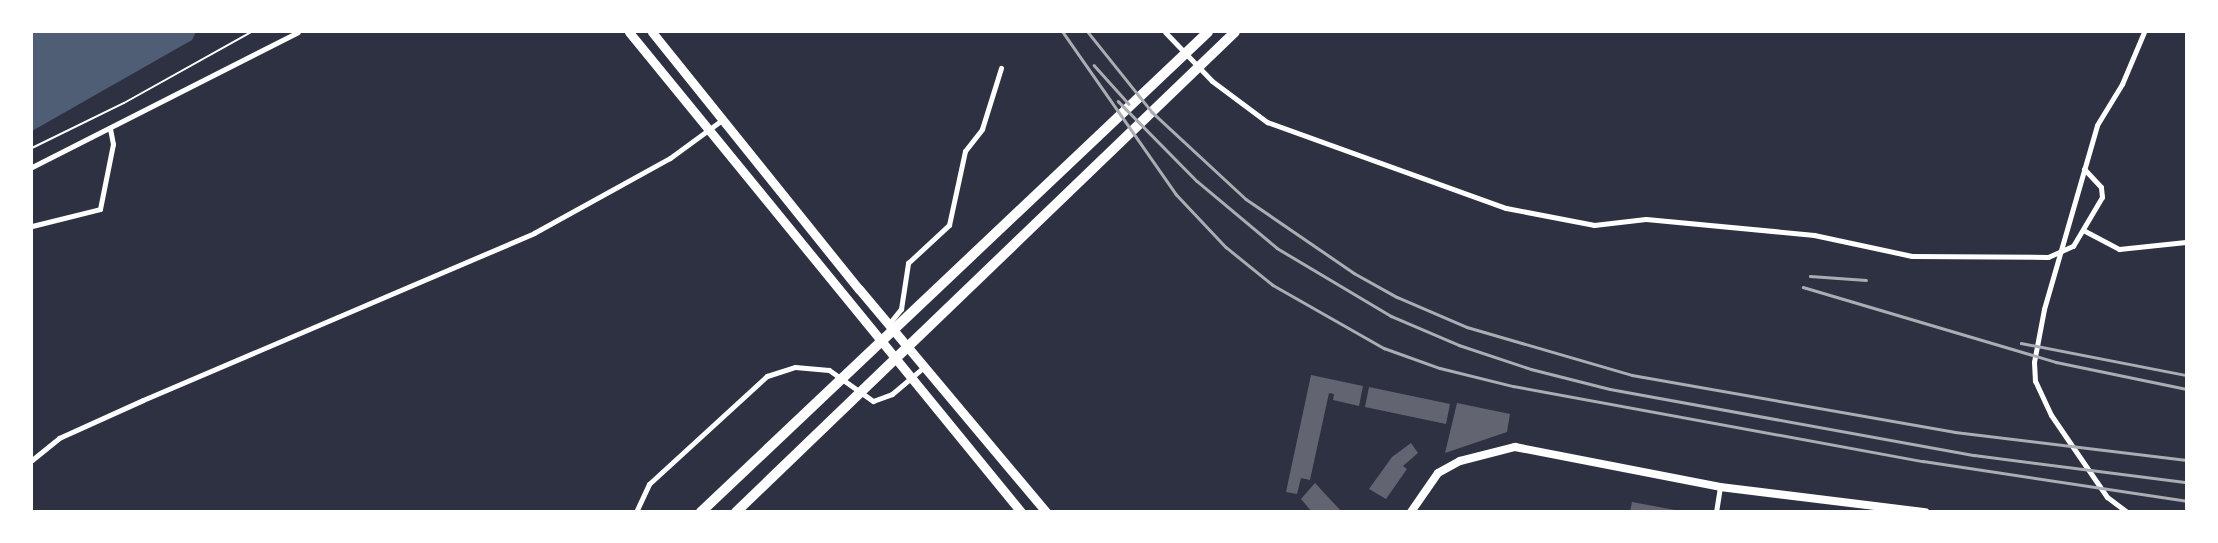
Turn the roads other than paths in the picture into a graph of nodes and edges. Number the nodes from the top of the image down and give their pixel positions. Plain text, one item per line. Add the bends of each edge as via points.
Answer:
1 (298, 32) edge
2 (629, 32) edge
3 (652, 32) edge
4 (1165, 32) edge
5 (1208, 32) edge
6 (1235, 32) edge
7 (2144, 32) edge
8 (1001, 68) dead end
9 (722, 120) junction
10 (110, 128) junction
11 (709, 128) junction
12 (32, 167) edge
13 (2084, 169) junction
14 (32, 226) edge
15 (2083, 230) junction
16 (2186, 242) edge
17 (888, 325) junction
18 (924, 367) junction
19 (910, 378) junction
20 (32, 460) edge
21 (1720, 487) junction
22 (636, 512) edge
23 (701, 512) edge
24 (736, 512) edge
25 (1021, 512) edge
26 (1046, 512) edge
27 (1411, 512) edge
28 (1716, 512) edge
29 (1926, 512) edge
30 (2127, 512) edge

1 - 10 street
2 - 11 main road
3 - 9 main road
4 - 15 street via 1212,81 1267,122 1506,208 1594,225 1646,219 1814,235 1912,256 2048,257 2073,246
5 - 23 highway
6 - 24 highway
7 - 13 street via 2122,85 2097,125
8 - 17 street via 982,129 965,151 949,225 908,263 904,301
9 - 11 street
9 - 17 main road
10 - 12 street
10 - 14 street via 113,144 100,209
11 - 19 main road
11 - 20 street via 670,158 534,233 143,400 59,438
13 - 15 street via 2101,187 2102,197
13 - 30 street via 2044,309 2035,381 2051,415 2107,497
15 - 16 street via 2119,248
17 - 18 main road
18 - 19 street
18 - 26 main road
19 - 22 street via 892,394 873,401 829,370 795,367 767,376 649,484
19 - 25 main road
21 - 27 main road via 1515,447 1460,461 1438,473
21 - 28 street
21 - 29 main road

